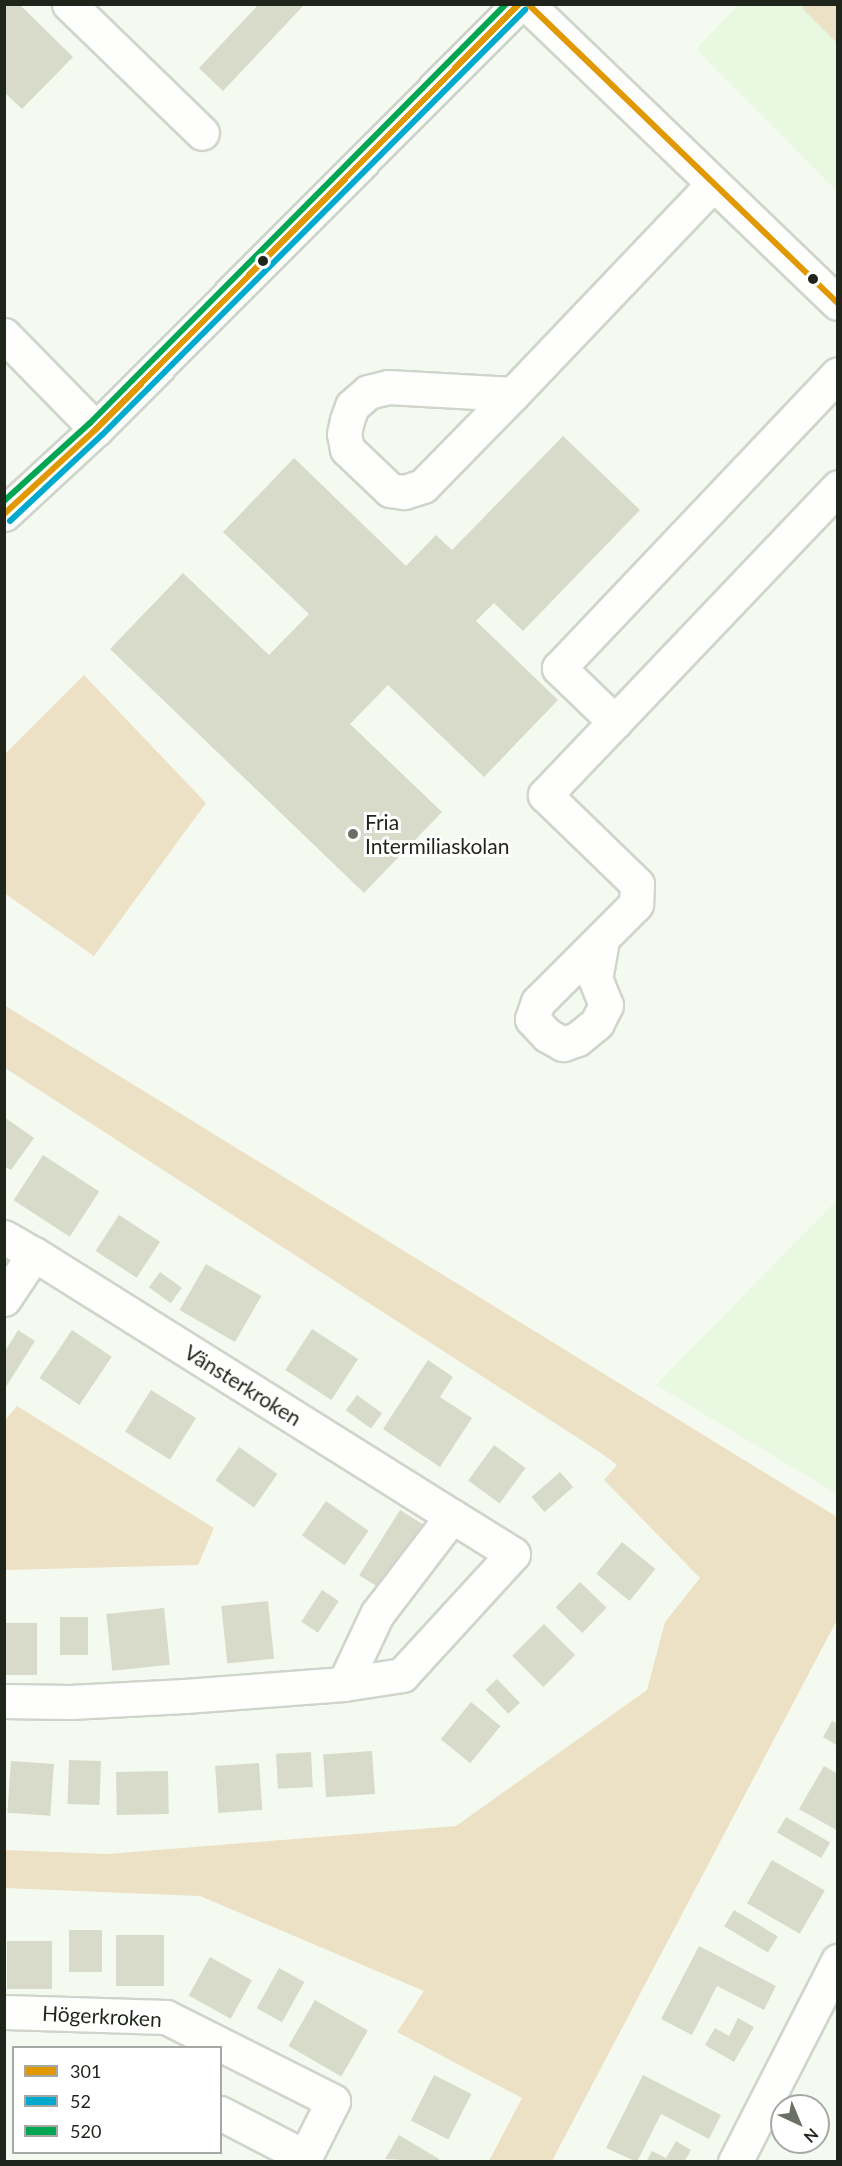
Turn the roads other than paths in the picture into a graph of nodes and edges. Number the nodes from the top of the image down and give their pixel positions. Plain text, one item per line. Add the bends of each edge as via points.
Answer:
1 (69, 4) edge
2 (519, 4) edge
3 (527, 4) edge
4 (202, 133) dead end
5 (713, 184) junction
6 (837, 303) edge
7 (4, 335) edge
8 (837, 374) edge
9 (513, 394) junction
10 (96, 429) junction
11 (837, 487) edge
12 (4, 514) edge
13 (615, 722) junction
14 (602, 940) dead end
15 (4, 1237) edge
16 (34, 1254) junction
17 (4, 1299) edge
18 (452, 1516) junction
19 (344, 1684) junction
20 (4, 1701) edge
21 (837, 1960) edge
22 (4, 2012) edge
23 (195, 2040) edge
24 (222, 2052) edge
25 (222, 2114) edge
26 (304, 2159) edge
27 (735, 2162) edge

1 - 4 street
2 - 10 street
3 - 5 street
5 - 6 street
5 - 9 street
7 - 10 street
8 - 13 street via 559,668
9 - 9 street via 388,387 368,392 352,406 347,420 347,449 390,490 404,492 423,486
10 - 12 street
11 - 13 street
13 - 14 street via 545,795 637,884 636,904
15 - 16 street, Vänsterkroken
16 - 17 street
16 - 18 street, Vänsterkroken
18 - 19 street via 377,1614
18 - 19 street, Vänsterkroken via 513,1554 402,1675
19 - 20 street, Vänsterkroken via 70,1702
21 - 27 street
22 - 23 street, Högerkroken via 166,2017
24 - 26 street, Högerkroken via 333,2102
25 - 26 street, Högerkroken

